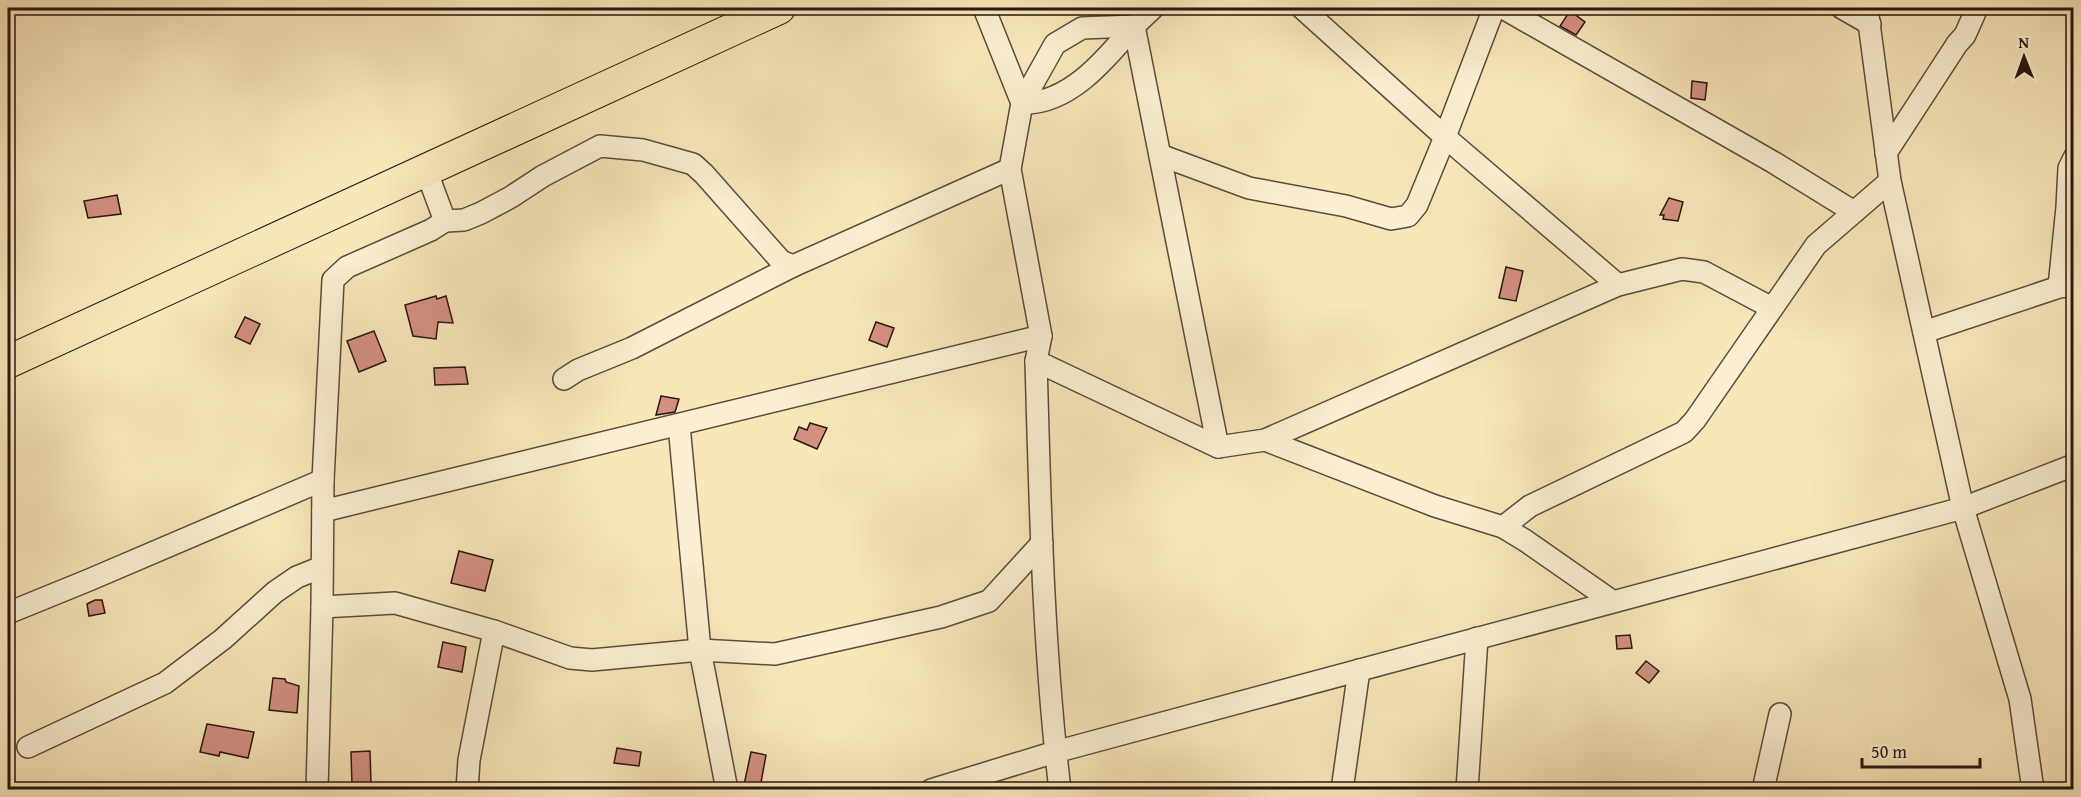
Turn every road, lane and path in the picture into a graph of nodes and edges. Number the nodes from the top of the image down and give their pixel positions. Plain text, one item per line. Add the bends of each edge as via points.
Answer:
1 (779, 8) edge
2 (984, 8) edge
3 (1153, 8) edge
4 (1302, 8) edge
5 (1494, 8) edge
6 (1503, 8) edge
7 (1842, 8) edge
8 (1977, 8) edge
9 (1869, 16) edge
10 (1134, 26) junction
11 (1023, 103) junction
12 (1445, 137) junction
13 (1886, 153) junction
14 (1160, 155) junction
15 (2073, 158) edge
16 (426, 170) junction
17 (1010, 170) junction
18 (1890, 181) junction
19 (1854, 213) junction
20 (444, 221) junction
21 (793, 266) junction
22 (1618, 285) junction
23 (2066, 286) edge
24 (1772, 308) junction
25 (1924, 332) junction
26 (1041, 336) junction
27 (1036, 361) junction
28 (8, 362) edge
29 (564, 379) dead end
30 (679, 425) junction
31 (1265, 440) junction
32 (1218, 447) junction
33 (2073, 465) edge
34 (323, 480) junction
35 (1963, 508) junction
36 (323, 511) junction
37 (1503, 527) junction
38 (1042, 543) junction
39 (322, 567) junction
40 (1612, 601) junction
41 (322, 607) junction
42 (8, 612) edge
43 (494, 631) junction
44 (1477, 638) junction
45 (700, 650) junction
46 (1359, 670) junction
47 (1780, 714) dead end
48 (28, 747) dead end
49 (1055, 752) junction
50 (317, 789) edge
51 (467, 789) edge
52 (727, 789) edge
53 (931, 789) edge
54 (1060, 789) edge
55 (1342, 789) edge
56 (1467, 789) edge
57 (1763, 789) edge
58 (2033, 789) edge

1 - 16 highway
2 - 11 street
3 - 10 street
4 - 12 street
5 - 12 street
6 - 19 street via 1773,162
7 - 9 street
8 - 13 street via 1965,35
9 - 13 street
10 - 11 street via 1104,62 1069,89 1038,104
10 - 11 street via 1082,28 1055,44
10 - 14 street
11 - 17 street
12 - 14 street via 1417,205 1408,216 1391,219 1346,206 1249,188
12 - 22 street
13 - 18 street
14 - 32 street
15 - 23 street via 2068,168
16 - 20 street
16 - 28 highway
17 - 21 street
17 - 26 street
18 - 19 street
18 - 25 street
19 - 24 street via 1816,245
20 - 21 street via 464,220 481,213 600,146 642,150 693,164 781,261
20 - 34 street via 347,267 333,280
21 - 29 street
22 - 24 street via 1682,269 1704,272
22 - 31 street
23 - 25 street
24 - 37 street via 1684,432 1530,506
25 - 35 street
26 - 27 street
26 - 30 street
27 - 32 street
27 - 38 street
30 - 36 street
30 - 45 street
31 - 32 street
31 - 37 street via 1435,506
33 - 35 street
34 - 36 street
34 - 42 street
35 - 40 street
35 - 58 street via 2020,699
36 - 39 street
37 - 40 street
38 - 45 street via 989,601 941,617 775,654
38 - 49 street
39 - 41 street
39 - 48 street via 275,592 223,639 165,683
40 - 44 street
41 - 43 street via 395,603
41 - 50 street
43 - 45 street via 570,658 592,660
43 - 51 street
44 - 46 street
44 - 56 street
45 - 52 street
46 - 49 street
46 - 55 street
47 - 57 street
49 - 53 street
49 - 54 street

